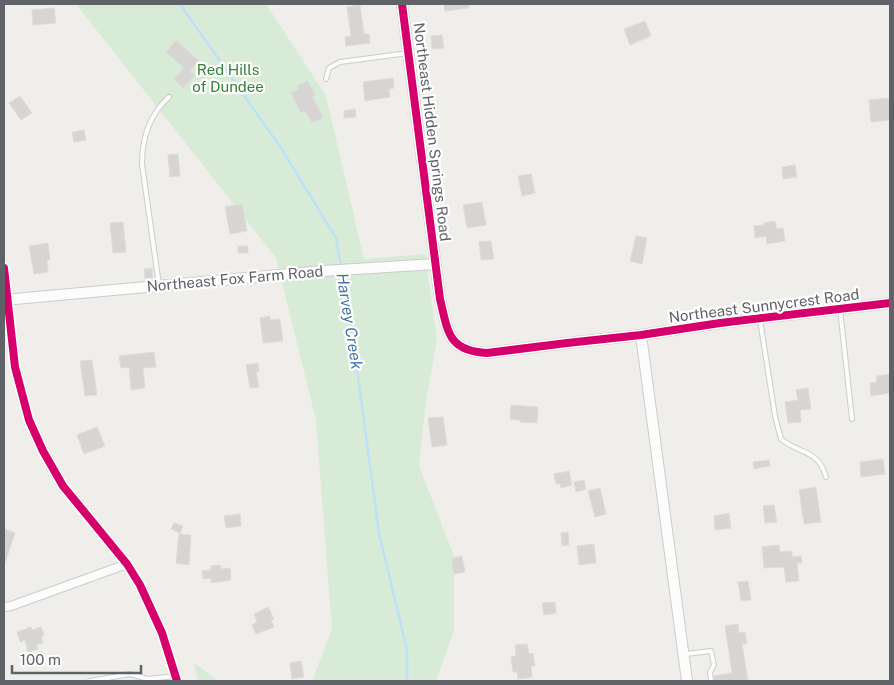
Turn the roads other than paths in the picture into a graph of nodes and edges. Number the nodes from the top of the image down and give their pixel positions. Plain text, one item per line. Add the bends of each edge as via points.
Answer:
1 (402, 4) edge
2 (408, 53) junction
3 (326, 79) dead end
4 (169, 96) dead end
5 (435, 264) junction
6 (4, 268) edge
7 (159, 286) junction
8 (6, 300) edge
9 (890, 303) edge
10 (840, 309) junction
11 (760, 318) junction
12 (641, 335) junction
13 (852, 419) dead end
14 (826, 477) dead end
15 (127, 564) junction
16 (4, 607) edge
17 (684, 654) junction
18 (176, 678) edge
19 (148, 680) edge
20 (90, 681) edge
21 (687, 681) edge
22 (711, 681) edge

1 - 2 street, Northeast Hidden Springs Road
2 - 3 lane via 340,62 329,68
2 - 5 street, Northeast Hidden Springs Road
4 - 7 lane via 154,114 142,149
5 - 7 street, Northeast Fox Farm Road via 323,270
5 - 12 street via 446,323 451,337 466,351 488,353
6 - 8 street
7 - 8 street, Northeast Fox Farm Road
8 - 15 street via 15,367 29,420 43,451 63,486
9 - 10 street, Northeast Sunnycrest Road
10 - 11 street, Northeast Sunnycrest Road
10 - 13 lane
11 - 12 street, Northeast Sunnycrest Road
11 - 14 lane via 781,439 814,456
12 - 17 street
15 - 16 street
15 - 18 street via 151,607
17 - 21 street
17 - 22 lane via 711,651 714,665 710,672
18 - 19 lane
19 - 20 lane via 130,674

